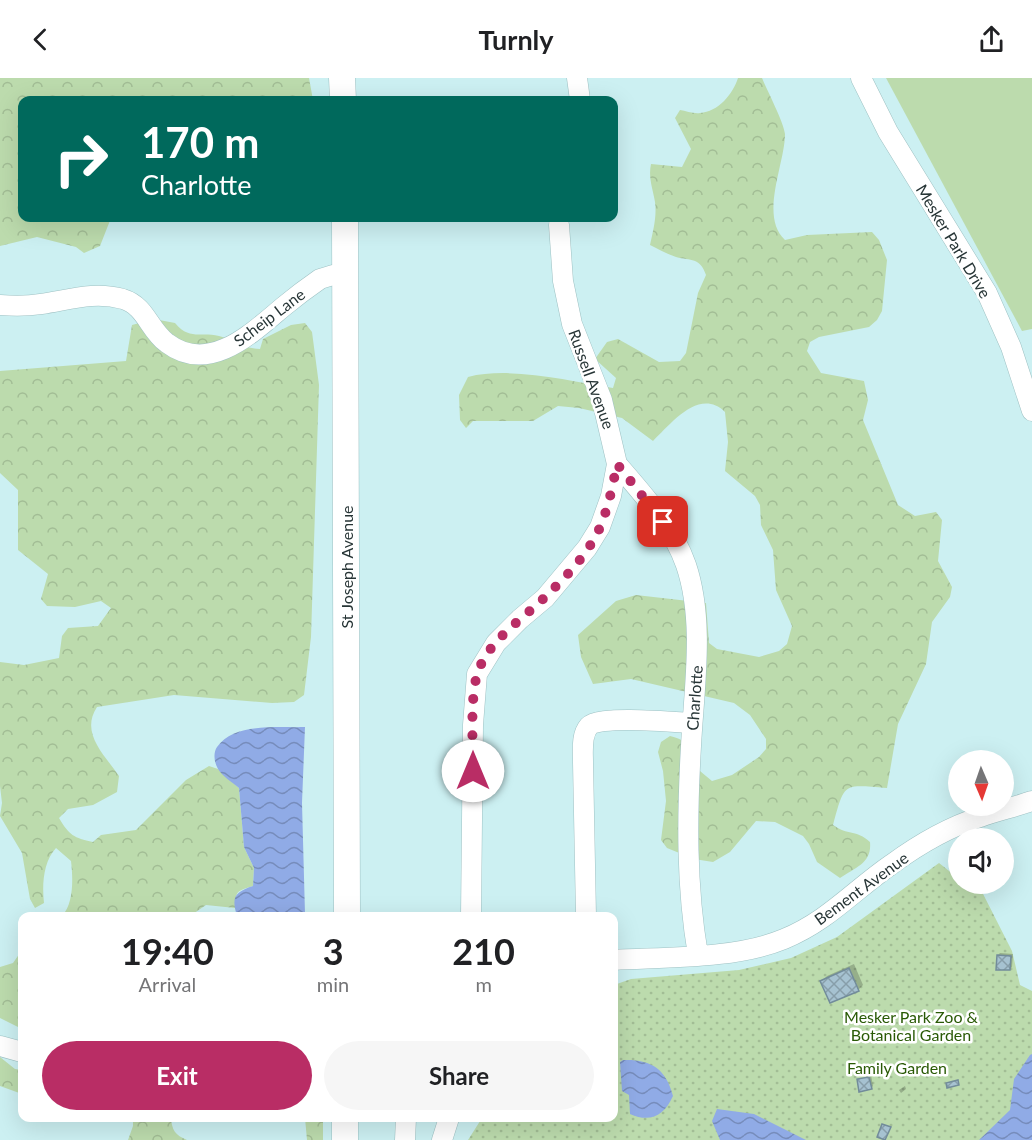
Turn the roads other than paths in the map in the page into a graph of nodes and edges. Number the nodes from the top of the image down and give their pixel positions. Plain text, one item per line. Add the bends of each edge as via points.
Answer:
1 (342, 78) edge
2 (577, 78) edge
3 (861, 78) edge
4 (343, 96) edge
5 (579, 96) edge
6 (345, 222) edge
7 (558, 222) edge
8 (345, 274) junction
9 (0, 305) edge
10 (1032, 411) edge
11 (617, 464) junction
12 (692, 723) junction
13 (1032, 801) edge
14 (347, 912) edge
15 (471, 912) edge
16 (586, 912) edge
17 (698, 955) junction
18 (618, 960) edge
19 (0, 1046) edge
20 (18, 1051) edge
21 (345, 1122) edge
22 (406, 1122) edge
23 (448, 1122) edge
24 (345, 1140) edge
25 (405, 1140) edge
26 (442, 1140) edge

1 - 4 main road
2 - 5 street
3 - 10 street, Mesker Park Drive via 888,132 987,293 1011,347
6 - 8 main road, St Joseph Avenue
7 - 11 street, Russell Avenue via 563,281 572,324 602,400
8 - 9 street, Scheip Lane via 320,279 240,342 201,355 169,345 147,316 125,300 93,295 38,305
8 - 14 main road, St Joseph Avenue
11 - 12 street, Charlotte via 663,522 686,566 696,648
11 - 15 street, Russell Avenue via 600,527 587,548 545,598 496,643 477,674
12 - 16 street via 596,721 587,729 583,738
12 - 17 street, Charlotte via 689,897
13 - 17 street, Bement Avenue via 978,818 917,847 822,920 784,939 746,950
17 - 18 street, Bement Avenue
19 - 20 street
21 - 24 main road
22 - 25 street
23 - 26 street

